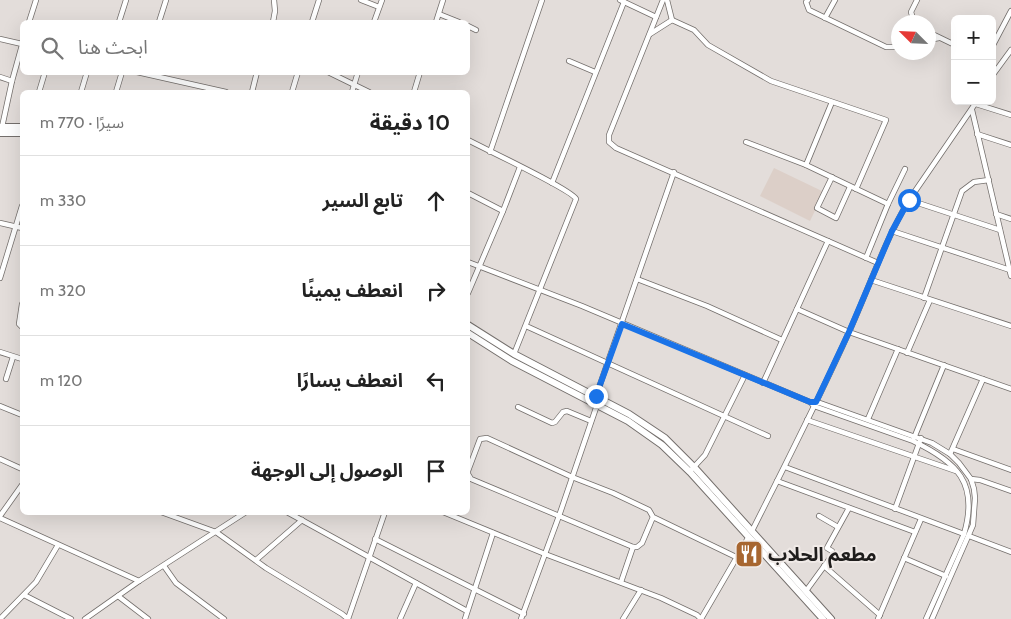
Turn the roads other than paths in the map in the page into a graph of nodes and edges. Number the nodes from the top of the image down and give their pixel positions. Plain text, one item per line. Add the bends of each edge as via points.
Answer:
1 (36, 0) edge
2 (126, 0) edge
3 (166, 0) edge
4 (274, 0) edge
5 (320, 0) edge
6 (361, 0) edge
7 (382, 0) edge
8 (443, 0) edge
9 (542, 0) edge
10 (663, 0) edge
11 (667, 0) edge
12 (808, 0) edge
13 (835, 0) edge
14 (917, 0) edge
15 (622, 1) edge
16 (379, 7) junction
17 (1011, 11) edge
18 (439, 14) junction
19 (912, 15) edge
20 (656, 18) junction
21 (825, 18) junction
22 (31, 20) edge
23 (120, 20) edge
24 (160, 20) edge
25 (273, 20) edge
26 (313, 20) edge
27 (375, 20) edge
28 (437, 20) edge
29 (454, 20) edge
30 (672, 20) junction
31 (470, 27) edge
32 (476, 30) dead end
33 (649, 34) junction
34 (938, 38) edge
35 (0, 39) edge
36 (996, 39) edge
37 (951, 43) edge
38 (20, 44) edge
39 (891, 46) edge
40 (1011, 50) edge
41 (20, 52) edge
42 (569, 61) dead end
43 (996, 71) edge
44 (595, 72) junction
45 (44, 75) edge
46 (85, 75) edge
47 (121, 75) edge
48 (154, 75) edge
49 (256, 75) edge
50 (297, 75) edge
51 (334, 75) edge
52 (357, 75) edge
53 (419, 75) edge
54 (0, 77) edge
55 (12, 80) junction
56 (354, 86) junction
57 (40, 90) edge
58 (82, 90) edge
59 (117, 90) edge
60 (206, 90) edge
61 (252, 90) edge
62 (293, 90) edge
63 (353, 90) edge
64 (364, 90) edge
65 (415, 90) edge
66 (832, 102) junction
67 (974, 105) edge
68 (984, 105) edge
69 (972, 110) junction
70 (1011, 116) edge
71 (20, 127) edge
72 (1, 129) edge
73 (20, 133) edge
74 (977, 134) junction
75 (470, 141) edge
76 (746, 142) dead end
77 (1011, 144) edge
78 (490, 152) junction
79 (806, 165) junction
80 (520, 167) junction
81 (905, 169) dead end
82 (674, 172) junction
83 (832, 178) junction
84 (989, 180) junction
85 (552, 183) junction
86 (850, 187) junction
87 (856, 189) junction
88 (470, 194) edge
89 (909, 200) junction
90 (888, 204) junction
91 (503, 211) junction
92 (20, 213) edge
93 (996, 214) junction
94 (952, 215) junction
95 (1011, 219) edge
96 (0, 223) edge
97 (16, 227) junction
98 (20, 228) edge
99 (1000, 230) junction
100 (892, 231) junction
101 (828, 241) junction
102 (941, 248) junction
103 (866, 258) junction
104 (470, 263) edge
105 (878, 263) junction
106 (480, 267) junction
107 (1010, 273) edge
108 (0, 278) edge
109 (637, 279) junction
110 (871, 280) junction
111 (470, 289) edge
112 (541, 290) junction
113 (924, 298) junction
114 (930, 300) junction
115 (797, 309) junction
116 (622, 324) junction
117 (526, 326) junction
118 (1011, 326) edge
119 (470, 327) edge
120 (849, 332) junction
121 (470, 334) edge
122 (782, 340) junction
123 (494, 347) junction
124 (898, 350) junction
125 (0, 352) edge
126 (907, 353) junction
127 (514, 354) junction
128 (13, 357) junction
129 (20, 359) edge
130 (607, 363) junction
131 (944, 365) junction
132 (745, 375) junction
133 (6, 379) dead end
134 (983, 379) junction
135 (763, 383) junction
136 (1011, 390) edge
137 (596, 396) junction
138 (813, 403) junction
139 (597, 405) junction
140 (0, 406) edge
141 (518, 407) dead end
142 (20, 414) edge
143 (725, 417) junction
144 (868, 419) junction
145 (808, 420) junction
146 (591, 421) junction
147 (915, 435) junction
148 (768, 436) dead end
149 (921, 438) junction
150 (913, 442) junction
151 (919, 444) junction
152 (953, 449) junction
153 (950, 454) junction
154 (914, 457) junction
155 (0, 459) edge
156 (470, 466) edge
157 (785, 467) junction
158 (20, 468) edge
159 (692, 469) junction
160 (1011, 470) edge
161 (958, 472) junction
162 (470, 477) edge
163 (572, 477) junction
164 (971, 480) junction
165 (777, 481) junction
166 (20, 488) edge
167 (1011, 491) edge
168 (849, 508) junction
169 (895, 509) junction
170 (169, 515) edge
171 (242, 515) edge
172 (293, 515) edge
173 (384, 515) edge
174 (450, 515) edge
175 (560, 516) junction
176 (819, 516) dead end
177 (0, 517) edge
178 (653, 517) junction
179 (921, 519) junction
180 (302, 520) junction
181 (838, 527) junction
182 (752, 531) junction
183 (216, 532) junction
184 (915, 532) junction
185 (493, 533) junction
186 (967, 535) junction
187 (748, 538) junction
188 (375, 539) junction
189 (58, 545) junction
190 (633, 547) junction
191 (1011, 552) edge
192 (545, 554) junction
193 (368, 556) junction
194 (736, 557) junction
195 (904, 558) junction
196 (256, 560) junction
197 (164, 566) junction
198 (779, 566) junction
199 (824, 566) junction
200 (946, 576) junction
201 (139, 581) junction
202 (621, 582) junction
203 (416, 583) junction
204 (473, 590) junction
205 (642, 590) junction
206 (806, 591) junction
207 (24, 595) junction
208 (118, 596) junction
209 (939, 599) junction
210 (467, 611) junction
211 (522, 617) edge
212 (879, 617) edge
213 (0, 619) edge
214 (70, 619) edge
215 (85, 619) edge
216 (148, 619) edge
217 (224, 619) edge
218 (400, 619) edge
219 (465, 619) edge
220 (623, 619) edge
221 (701, 619) edge
222 (823, 619) edge
223 (831, 619) edge
224 (926, 619) edge
225 (932, 619) edge

1 - 22 street
2 - 23 street
3 - 24 street
4 - 25 street
5 - 26 street
6 - 16 street
7 - 16 street
8 - 18 street
9 - 78 street
10 - 20 street
11 - 30 street
12 - 21 street via 809,10
13 - 21 street
14 - 19 street
15 - 20 street
15 - 44 street
16 - 27 street
17 - 36 street
18 - 28 street
18 - 29 street
20 - 33 street
21 - 39 street
30 - 33 street
30 - 66 street via 694,30 708,45 771,81
31 - 32 street
33 - 82 street via 608,138 616,148
34 - 37 street
35 - 38 street
40 - 43 street
41 - 55 street
42 - 44 street
44 - 85 street
45 - 57 street
46 - 58 street
47 - 59 street
48 - 60 street
49 - 61 street
50 - 62 street
51 - 56 street
52 - 56 street
53 - 65 street
54 - 55 street
55 - 72 street
56 - 63 street
56 - 64 street
66 - 79 street
66 - 87 street via 886,120
67 - 69 street
68 - 70 street
69 - 74 street
69 - 89 street
71 - 72 main road
72 - 73 main road
74 - 77 street
74 - 84 street
75 - 78 street
76 - 79 street
78 - 80 street
79 - 83 street
80 - 85 street
80 - 91 street
81 - 90 street
82 - 101 street
82 - 109 street
83 - 86 street
83 - 86 street via 817,208 836,218
84 - 93 street
84 - 94 street via 965,187
85 - 112 street via 573,195 577,202
86 - 87 street
87 - 90 street
88 - 91 street
89 - 94 street
89 - 100 street
90 - 103 street
91 - 106 street
92 - 97 street
93 - 95 street
93 - 99 street
94 - 99 street
94 - 102 street
96 - 97 street
97 - 98 street
97 - 108 street
99 - 107 street
100 - 102 street
100 - 105 street
101 - 103 street
101 - 115 street
102 - 107 street
102 - 113 street
103 - 105 street
104 - 106 street
105 - 110 street
106 - 111 street
106 - 112 street
109 - 116 street
109 - 122 street
110 - 113 street
110 - 120 street
112 - 116 street
112 - 117 street
113 - 114 street
114 - 118 street
114 - 126 street
115 - 120 street
115 - 122 street
116 - 130 street
116 - 132 street
117 - 127 street
117 - 130 street
119 - 123 main road
120 - 124 street
120 - 138 street
121 - 123 main road
122 - 135 street
123 - 127 main road
123 - 139 main road
124 - 126 street
124 - 144 street
125 - 128 street
126 - 131 street
127 - 137 main road
128 - 129 street
128 - 133 street
130 - 137 street
130 - 143 street
131 - 134 street
131 - 147 street
132 - 135 street
132 - 143 street
134 - 136 street
134 - 152 street
135 - 138 street
137 - 159 main road via 672,444
138 - 144 street
138 - 145 street
138 - 150 street
139 - 146 street
139 - 159 main road via 640,428
140 - 142 street
141 - 146 street via 552,423 568,411
143 - 148 street
143 - 159 street via 702,459
144 - 147 street
145 - 154 street
145 - 157 street
146 - 163 street
147 - 149 street
147 - 150 street
149 - 151 street
149 - 153 street
150 - 151 street
151 - 154 street
151 - 161 street via 947,461
152 - 153 street
152 - 160 street
153 - 164 street
154 - 161 street
154 - 169 street
155 - 158 street
156 - 163 street via 480,439 484,437
157 - 165 street
157 - 169 street
159 - 182 main road
159 - 187 main road
161 - 186 street via 965,483 968,498
162 - 175 street
163 - 175 street
163 - 178 street via 646,509
164 - 167 street
164 - 186 street via 974,514 973,525
165 - 168 street
165 - 182 street
166 - 177 street
168 - 181 street
168 - 184 street
169 - 179 street
170 - 183 street
171 - 183 street
172 - 180 street
173 - 188 street
174 - 185 street
175 - 190 street
175 - 192 street
176 - 181 street
177 - 189 street
178 - 190 street via 642,543
178 - 194 street
179 - 184 street
179 - 186 street
180 - 193 street
180 - 196 street
181 - 199 street via 827,547 833,554
182 - 198 main road
183 - 196 street
183 - 197 street
184 - 195 street
185 - 192 street
185 - 204 street
186 - 191 street
186 - 200 street
186 - 209 street
187 - 194 street
187 - 198 main road
188 - 193 street
188 - 204 street
189 - 201 street
189 - 207 street via 38,580
190 - 202 street
192 - 202 street
192 - 211 street
193 - 196 street via 348,619
193 - 203 street
194 - 221 street
195 - 200 street
195 - 212 street
197 - 201 street
197 - 217 street via 182,588
198 - 206 main road
198 - 222 main road
199 - 206 street
199 - 212 street
200 - 209 street
201 - 208 street
202 - 205 street
203 - 210 street
203 - 218 street
204 - 210 street
204 - 211 street
205 - 220 street
205 - 221 street
206 - 223 main road
207 - 213 street
207 - 214 street
208 - 215 street
208 - 216 street
209 - 224 street
209 - 225 street
210 - 219 street

